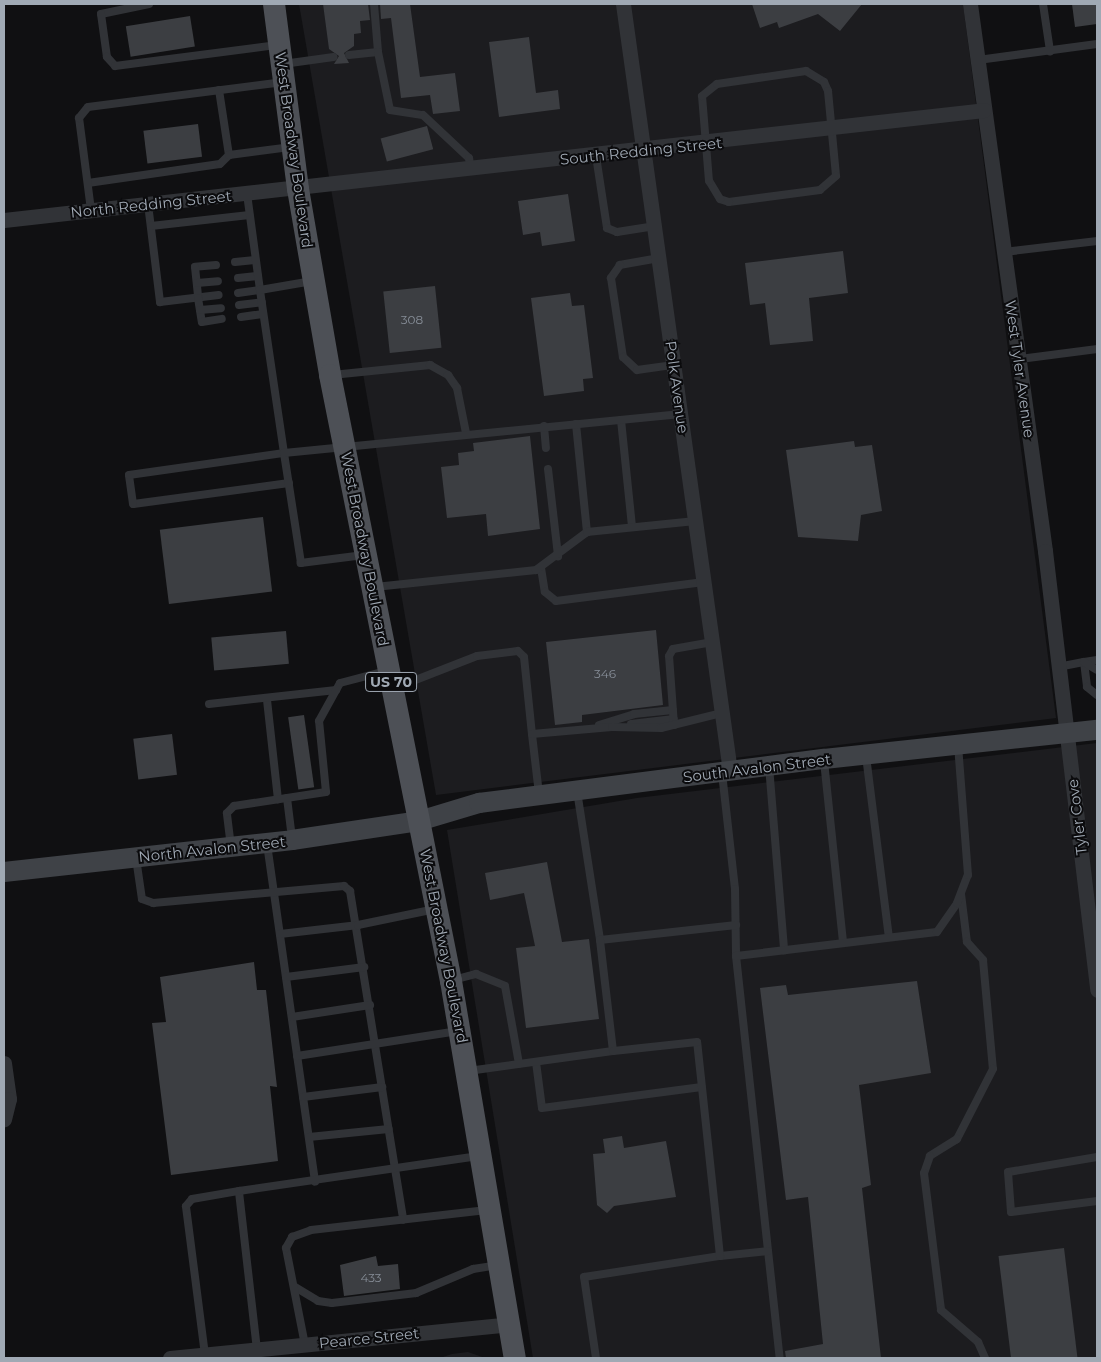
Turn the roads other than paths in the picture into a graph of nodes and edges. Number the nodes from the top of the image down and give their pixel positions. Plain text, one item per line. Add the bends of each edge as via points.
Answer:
1 (149, 4) edge
2 (274, 4) edge
3 (374, 4) edge
4 (623, 4) edge
5 (970, 4) edge
6 (1043, 4) edge
7 (1097, 44) edge
8 (1050, 51) junction
9 (378, 52) junction
10 (348, 55) dead end
11 (334, 57) dead end
12 (978, 60) junction
13 (281, 64) junction
14 (219, 90) junction
15 (984, 110) junction
16 (833, 128) junction
17 (704, 144) junction
18 (292, 147) junction
19 (643, 150) junction
20 (229, 155) junction
21 (596, 156) junction
22 (471, 170) junction
23 (88, 183) junction
24 (298, 189) junction
25 (247, 194) junction
26 (148, 204) junction
27 (91, 210) junction
28 (250, 215) junction
29 (4, 220) edge
30 (151, 226) junction
31 (654, 226) junction
32 (1097, 241) edge
33 (1004, 252) junction
34 (659, 258) junction
35 (255, 260) junction
36 (235, 262) dead end
37 (216, 265) dead end
38 (258, 276) junction
39 (238, 278) dead end
40 (314, 280) junction
41 (218, 281) dead end
42 (197, 284) junction
43 (260, 290) junction
44 (238, 293) dead end
45 (219, 295) dead end
46 (198, 298) junction
47 (262, 302) junction
48 (239, 305) dead end
49 (221, 308) dead end
50 (200, 310) junction
51 (263, 314) junction
52 (241, 317) dead end
53 (222, 319) dead end
54 (1097, 349) edge
55 (1020, 359) junction
56 (674, 365) junction
57 (330, 376) junction
58 (681, 414) junction
59 (621, 420) junction
60 (576, 424) junction
61 (544, 426) junction
62 (466, 434) junction
63 (344, 444) junction
64 (546, 448) dead end
65 (284, 453) junction
66 (548, 469) dead end
67 (289, 483) junction
68 (695, 520) junction
69 (632, 526) junction
70 (587, 532) junction
71 (366, 554) junction
72 (558, 556) junction
73 (541, 568) junction
74 (704, 582) junction
75 (373, 588) junction
76 (712, 642) junction
77 (1097, 660) edge
78 (1084, 662) junction
79 (1058, 667) junction
80 (1097, 670) edge
81 (390, 679) junction
82 (336, 690) junction
83 (1097, 695) edge
84 (267, 700) junction
85 (209, 704) dead end
86 (673, 710) junction
87 (722, 713) junction
88 (674, 722) junction
89 (612, 727) junction
90 (590, 729) junction
91 (1097, 730) edge
92 (532, 734) junction
93 (1067, 734) junction
94 (958, 745) junction
95 (866, 754) junction
96 (824, 759) junction
97 (769, 766) junction
98 (726, 771) junction
99 (577, 791) junction
100 (539, 797) junction
101 (287, 798) junction
102 (278, 799) junction
103 (419, 821) junction
104 (292, 840) junction
105 (267, 844) junction
106 (231, 849) junction
107 (136, 858) junction
108 (4, 872) edge
109 (274, 892) junction
110 (961, 894) junction
111 (437, 908) junction
112 (358, 925) junction
113 (736, 925) junction
114 (1094, 930) edge
115 (280, 934) junction
116 (889, 937) junction
117 (600, 940) junction
118 (844, 943) junction
119 (784, 950) junction
120 (736, 956) junction
121 (364, 967) junction
122 (286, 976) junction
123 (452, 981) junction
124 (1097, 990) edge
125 (370, 1005) junction
126 (292, 1017) junction
127 (460, 1030) junction
128 (376, 1044) junction
129 (613, 1051) junction
130 (297, 1056) junction
131 (536, 1062) junction
132 (4, 1063) edge
133 (519, 1064) junction
134 (467, 1071) junction
135 (382, 1087) junction
136 (702, 1088) junction
137 (303, 1097) junction
138 (4, 1119) edge
139 (389, 1129) junction
140 (309, 1137) junction
141 (482, 1156) junction
142 (1097, 1157) edge
143 (395, 1170) junction
144 (315, 1182) junction
145 (239, 1191) junction
146 (1097, 1201) edge
147 (492, 1209) junction
148 (403, 1220) junction
149 (768, 1251) junction
150 (720, 1256) junction
151 (500, 1265) junction
152 (295, 1287) junction
153 (509, 1324) junction
154 (306, 1344) junction
155 (256, 1350) junction
156 (205, 1355) junction
157 (223, 1356) edge
158 (170, 1358) edge
159 (515, 1358) edge
160 (596, 1358) edge
161 (780, 1358) edge
162 (986, 1358) edge

1 - 13 lane via 101,14 107,58 115,66
2 - 13 main road, West Broadway Boulevard / US 70
3 - 9 lane
4 - 19 street, Polk Avenue
5 - 12 street, West Tyler Avenue
6 - 8 lane
7 - 8 lane
8 - 12 lane
9 - 10 lane
9 - 22 lane via 390,110 423,115 469,158
11 - 13 lane
12 - 15 street, West Tyler Avenue
13 - 14 lane
13 - 18 main road, West Broadway Boulevard / US 70
14 - 20 lane
14 - 23 lane via 88,107 79,118
15 - 16 street, South Redding Street
15 - 33 street, West Tyler Avenue
16 - 17 street, South Redding Street
16 - 17 lane via 828,90 824,82 806,71 708,87 699,104
16 - 17 lane via 836,176 829,185 729,202 712,192
17 - 19 street, South Redding Street
18 - 20 lane
18 - 24 main road, West Broadway Boulevard / US 70
19 - 21 street, South Redding Street
19 - 31 street, Polk Avenue
20 - 23 lane via 220,164
21 - 22 street, South Redding Street
21 - 31 lane via 607,228 617,232
22 - 24 street, South Redding Street
23 - 27 lane
24 - 25 street, North Redding Street
24 - 40 main road, West Broadway Boulevard / US 70
25 - 26 street, North Redding Street
25 - 28 lane
26 - 27 street, North Redding Street
26 - 30 lane
27 - 29 street, North Redding Street
28 - 30 lane
28 - 35 lane
30 - 46 lane via 160,302
31 - 34 street, Polk Avenue
32 - 33 lane
33 - 55 street, West Tyler Avenue
34 - 56 street, Polk Avenue
34 - 56 lane via 620,265 611,278 623,357 637,370
35 - 36 lane
35 - 38 lane
37 - 42 lane via 195,267
38 - 39 lane
38 - 43 lane
40 - 43 lane
40 - 57 main road, West Broadway Boulevard / US 70
41 - 42 lane
42 - 46 lane
43 - 44 lane
43 - 47 lane
45 - 46 lane
46 - 50 lane
47 - 48 lane
47 - 51 lane
49 - 50 lane
50 - 53 lane via 202,322
51 - 52 lane
51 - 65 lane
54 - 55 lane
55 - 79 street, West Tyler Avenue
56 - 58 street, Polk Avenue
57 - 62 lane via 430,365 448,375 457,388
57 - 63 main road, West Broadway Boulevard / US 70
58 - 59 lane
58 - 68 street, Polk Avenue
59 - 60 lane
59 - 69 lane
60 - 61 lane
60 - 70 lane
61 - 62 lane
61 - 64 lane
62 - 63 lane
63 - 65 lane
63 - 71 main road, West Broadway Boulevard / US 70
65 - 67 lane
65 - 67 lane via 129,476 133,504
66 - 72 lane
67 - 71 lane via 301,563
68 - 69 lane
68 - 74 street, Polk Avenue
69 - 70 lane
70 - 72 lane
71 - 75 main road, West Broadway Boulevard / US 70
72 - 73 lane
73 - 74 lane via 545,592 556,601
73 - 75 lane
74 - 76 street, Polk Avenue
75 - 81 main road, West Broadway Boulevard / US 70
76 - 86 lane via 673,649 669,666
76 - 87 street, Polk Avenue
77 - 78 lane
78 - 79 lane
78 - 80 lane
78 - 83 lane via 1086,687
79 - 93 street, West Tyler Avenue
81 - 82 lane via 340,683
81 - 92 lane via 477,656 518,651 524,657
81 - 103 main road, West Broadway Boulevard / US 70
82 - 84 lane
82 - 101 lane via 319,721 326,792
84 - 85 lane
84 - 102 lane
86 - 88 lane
86 - 90 lane via 634,714
87 - 88 lane
87 - 98 street, Polk Avenue
88 - 89 lane
88 - 89 lane via 630,729
89 - 90 lane
90 - 92 lane
91 - 93 street, South Avalon Street
92 - 100 lane
93 - 94 street, South Avalon Street
93 - 114 street, Tyler Cove
94 - 95 street, South Avalon Street
94 - 110 lane via 968,876
95 - 96 street, South Avalon Street
95 - 116 lane
96 - 97 street, South Avalon Street
96 - 118 lane
97 - 98 street, South Avalon Street
97 - 119 lane
98 - 99 street, South Avalon Street
98 - 113 lane
99 - 100 street, South Avalon Street
99 - 117 lane
100 - 103 street, South Avalon Street via 480,803
101 - 102 lane
101 - 104 lane
102 - 106 lane via 234,806 227,813
103 - 104 street, North Avalon Street
103 - 111 main road, West Broadway Boulevard / US 70
104 - 105 street, North Avalon Street
105 - 106 street, North Avalon Street
105 - 109 lane
106 - 107 street, North Avalon Street
107 - 108 street, North Avalon Street
107 - 109 lane via 142,898 153,903
109 - 112 lane via 344,886 354,899
109 - 115 lane
110 - 116 lane via 937,932
110 - 162 lane via 967,942 983,960 993,1069 957,1139 930,1156 924,1173 941,1310 978,1342
111 - 112 lane
111 - 123 main road, West Broadway Boulevard / US 70
112 - 115 lane
112 - 121 lane
113 - 117 lane
113 - 120 lane
114 - 124 street, Tyler Cove
115 - 122 lane
116 - 118 lane
117 - 129 lane
118 - 119 lane
119 - 120 lane
120 - 149 lane
121 - 122 lane
121 - 125 lane
122 - 126 lane
123 - 127 main road, West Broadway Boulevard / US 70
123 - 133 lane via 476,974 505,986
125 - 126 lane
125 - 128 lane
126 - 130 lane
127 - 128 lane
127 - 134 main road, West Broadway Boulevard / US 70
128 - 130 lane
128 - 135 lane
129 - 131 lane
129 - 136 lane via 697,1042
130 - 137 lane
131 - 133 lane
131 - 136 lane via 542,1108
132 - 138 street via 9,1098
133 - 134 lane
134 - 141 main road, West Broadway Boulevard / US 70
135 - 137 lane
135 - 139 lane
136 - 150 lane
137 - 140 lane
139 - 140 lane
139 - 143 lane
140 - 144 lane
141 - 143 lane
141 - 147 main road, West Broadway Boulevard / US 70
142 - 146 lane via 1008,1172 1011,1212
143 - 144 lane
143 - 148 lane
144 - 145 lane
145 - 155 lane
145 - 156 lane via 192,1199 186,1206
147 - 148 lane
147 - 151 main road, West Broadway Boulevard / US 70
148 - 152 lane via 311,1230 292,1237 286,1248
149 - 150 lane
149 - 161 lane
150 - 160 lane via 584,1277
151 - 152 lane via 473,1269 416,1293 332,1303 318,1301
151 - 153 main road, West Broadway Boulevard / US 70
152 - 154 lane
153 - 154 street, Pearce Street
153 - 159 main road, West Broadway Boulevard / US 70
154 - 155 street, Pearce Street
155 - 157 street, Pearce Street
156 - 157 street, Pearce Street
156 - 158 street, Pearce Street

